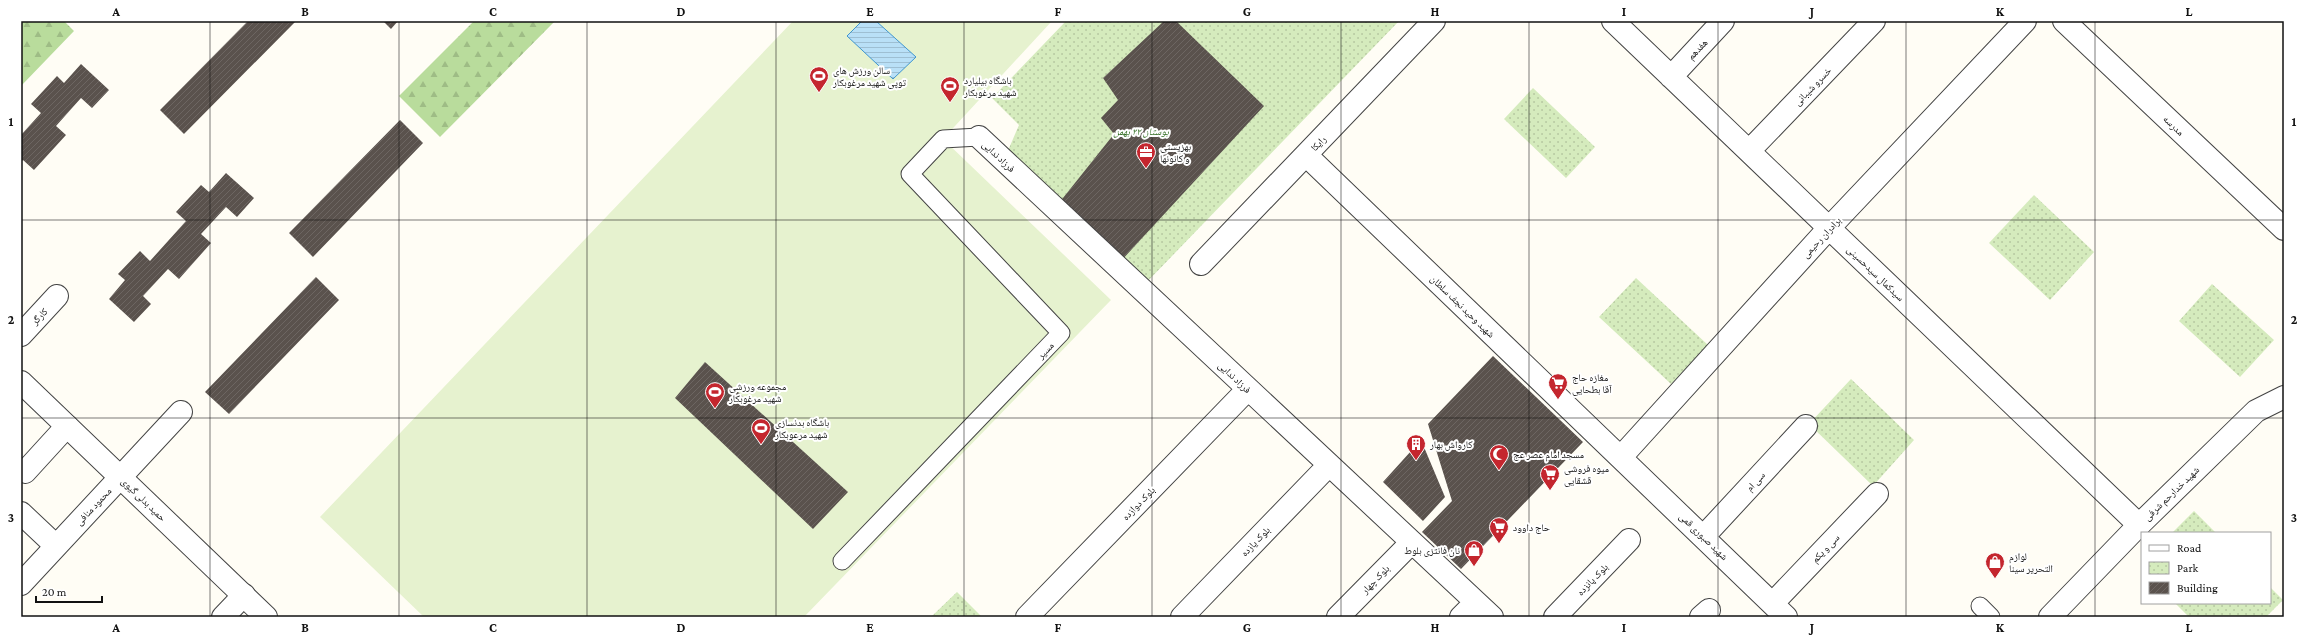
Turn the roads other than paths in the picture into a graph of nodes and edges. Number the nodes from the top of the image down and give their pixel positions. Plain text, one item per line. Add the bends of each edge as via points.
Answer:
1 (1434, 21) edge
2 (1613, 21) edge
3 (1723, 21) edge
4 (1874, 21) edge
5 (2025, 21) edge
6 (2064, 21) edge
7 (1671, 76) junction
8 (979, 137) joint
9 (1749, 151) junction
10 (1306, 155) junction
11 (1829, 228) junction
12 (2284, 230) edge
13 (1201, 264) dead end
14 (57, 296) dead end
15 (21, 335) edge
16 (21, 382) edge
17 (1248, 389) junction
18 (2284, 397) edge
19 (181, 412) dead end
20 (67, 426) junction
21 (1806, 426) dead end
22 (1621, 457) junction
23 (1329, 465) junction
24 (25, 472) dead end
25 (120, 477) junction
26 (1877, 494) dead end
27 (21, 513) edge
28 (2139, 524) junction
29 (1704, 536) junction
30 (1629, 540) dead end
31 (1412, 542) junction
32 (56, 546) junction
33 (842, 561) dead end
34 (21, 584) edge
35 (244, 595) junction
36 (1468, 609) edge
37 (1779, 610) edge
38 (223, 617) edge
39 (266, 617) edge
40 (1027, 617) edge
41 (1182, 617) edge
42 (1338, 617) edge
43 (1492, 617) edge
44 (1555, 617) edge
45 (2050, 617) edge

1 - 10 street, رایکا
2 - 7 street, سیدکمال سیدحسینی
3 - 7 street, هفدهم
4 - 9 street, خسرو شیبانی
5 - 11 street, برادران رحیمی
6 - 12 street, مدرسه
7 - 9 street, سیدکمال سیدحسینی
8 - 17 street, فرزاد ندایی
8 - 33 street, مسیر via 943,139 910,174 1061,333
9 - 11 street, سیدکمال سیدحسینی
10 - 13 street, رایکا
10 - 22 street, شهید وحید نجف سلطان
11 - 22 street, برادران رحیمی
11 - 28 street, سیدکمال سیدحسینی
14 - 15 street, کارگر
16 - 20 street, حمید بدلی گیوی
17 - 23 street, فرزاد ندایی
17 - 40 street, بلوک دوازده
18 - 28 street, شهید خدارحم شرفی via 2256,411
19 - 25 street, محمود منافی
20 - 24 street
20 - 25 street, حمید بدلی گیوی
21 - 29 street, سی ام
22 - 29 street, شهید صبوری قمی
23 - 31 street, فرزاد ندایی
23 - 41 street, بلوک یازده
25 - 32 street, محمود منافی
25 - 35 street, حمید بدلی گیوی
26 - 37 street, سی و یکم
27 - 32 street
28 - 45 street, شهید خدارحم شرفی
29 - 37 street, شهید صبوری قمی
30 - 44 street, بلوک پانزده
31 - 36 street, فرزاد ندایی
31 - 42 street, بلوک چهار
32 - 34 street, محمود منافی
35 - 38 street
35 - 39 street, حمید بدلی گیوی
36 - 43 street, فرزاد ندایی

